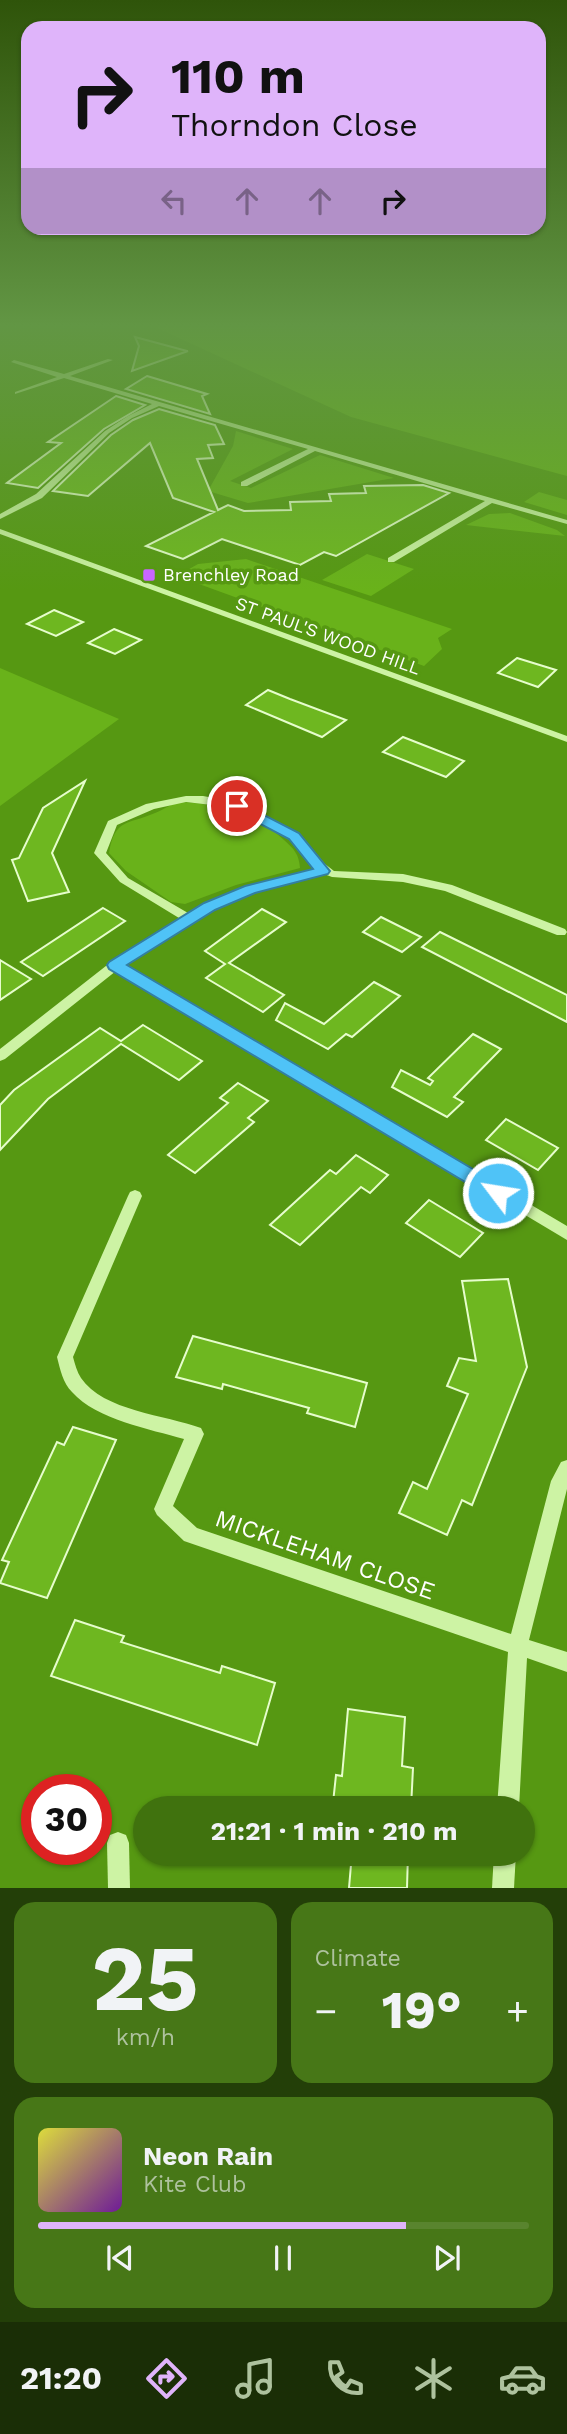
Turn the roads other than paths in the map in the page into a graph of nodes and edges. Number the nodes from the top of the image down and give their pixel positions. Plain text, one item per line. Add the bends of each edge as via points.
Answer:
1 (134, 415) edge
2 (201, 415) edge
3 (314, 449) junction
4 (244, 484) dead end
5 (491, 500) junction
6 (537, 513) junction
7 (0, 517) edge
8 (567, 522) edge
9 (567, 528) edge
10 (0, 531) edge
11 (391, 560) dead end
12 (567, 739) edge
13 (323, 871) junction
14 (187, 918) junction
15 (562, 932) dead end
16 (115, 965) junction
17 (0, 1056) edge
18 (135, 1196) dead end
19 (567, 1234) edge
20 (567, 1468) edge
21 (518, 1646) junction
22 (567, 1662) edge
23 (509, 1796) edge
24 (118, 1843) dead end
25 (504, 1866) edge
26 (119, 1888) edge
27 (503, 1888) edge

1 - 7 street via 107,432 39,496
2 - 3 street
3 - 4 street
3 - 5 street
5 - 6 street
5 - 11 street
6 - 8 street
6 - 9 street
10 - 12 street, ST PAUL'S WOOD HILL
13 - 14 street via 250,890
13 - 14 street via 294,836 237,806 193,797 166,800 112,823 100,853 124,880
13 - 15 street via 338,876 402,878 448,888
14 - 16 street
16 - 17 street
16 - 19 street
18 - 21 street, MICKLEHAM CLOSE via 65,1357 69,1374 81,1391 112,1408 195,1434 163,1509 191,1535
20 - 21 street
21 - 22 street
21 - 23 street
24 - 26 street
25 - 27 street

